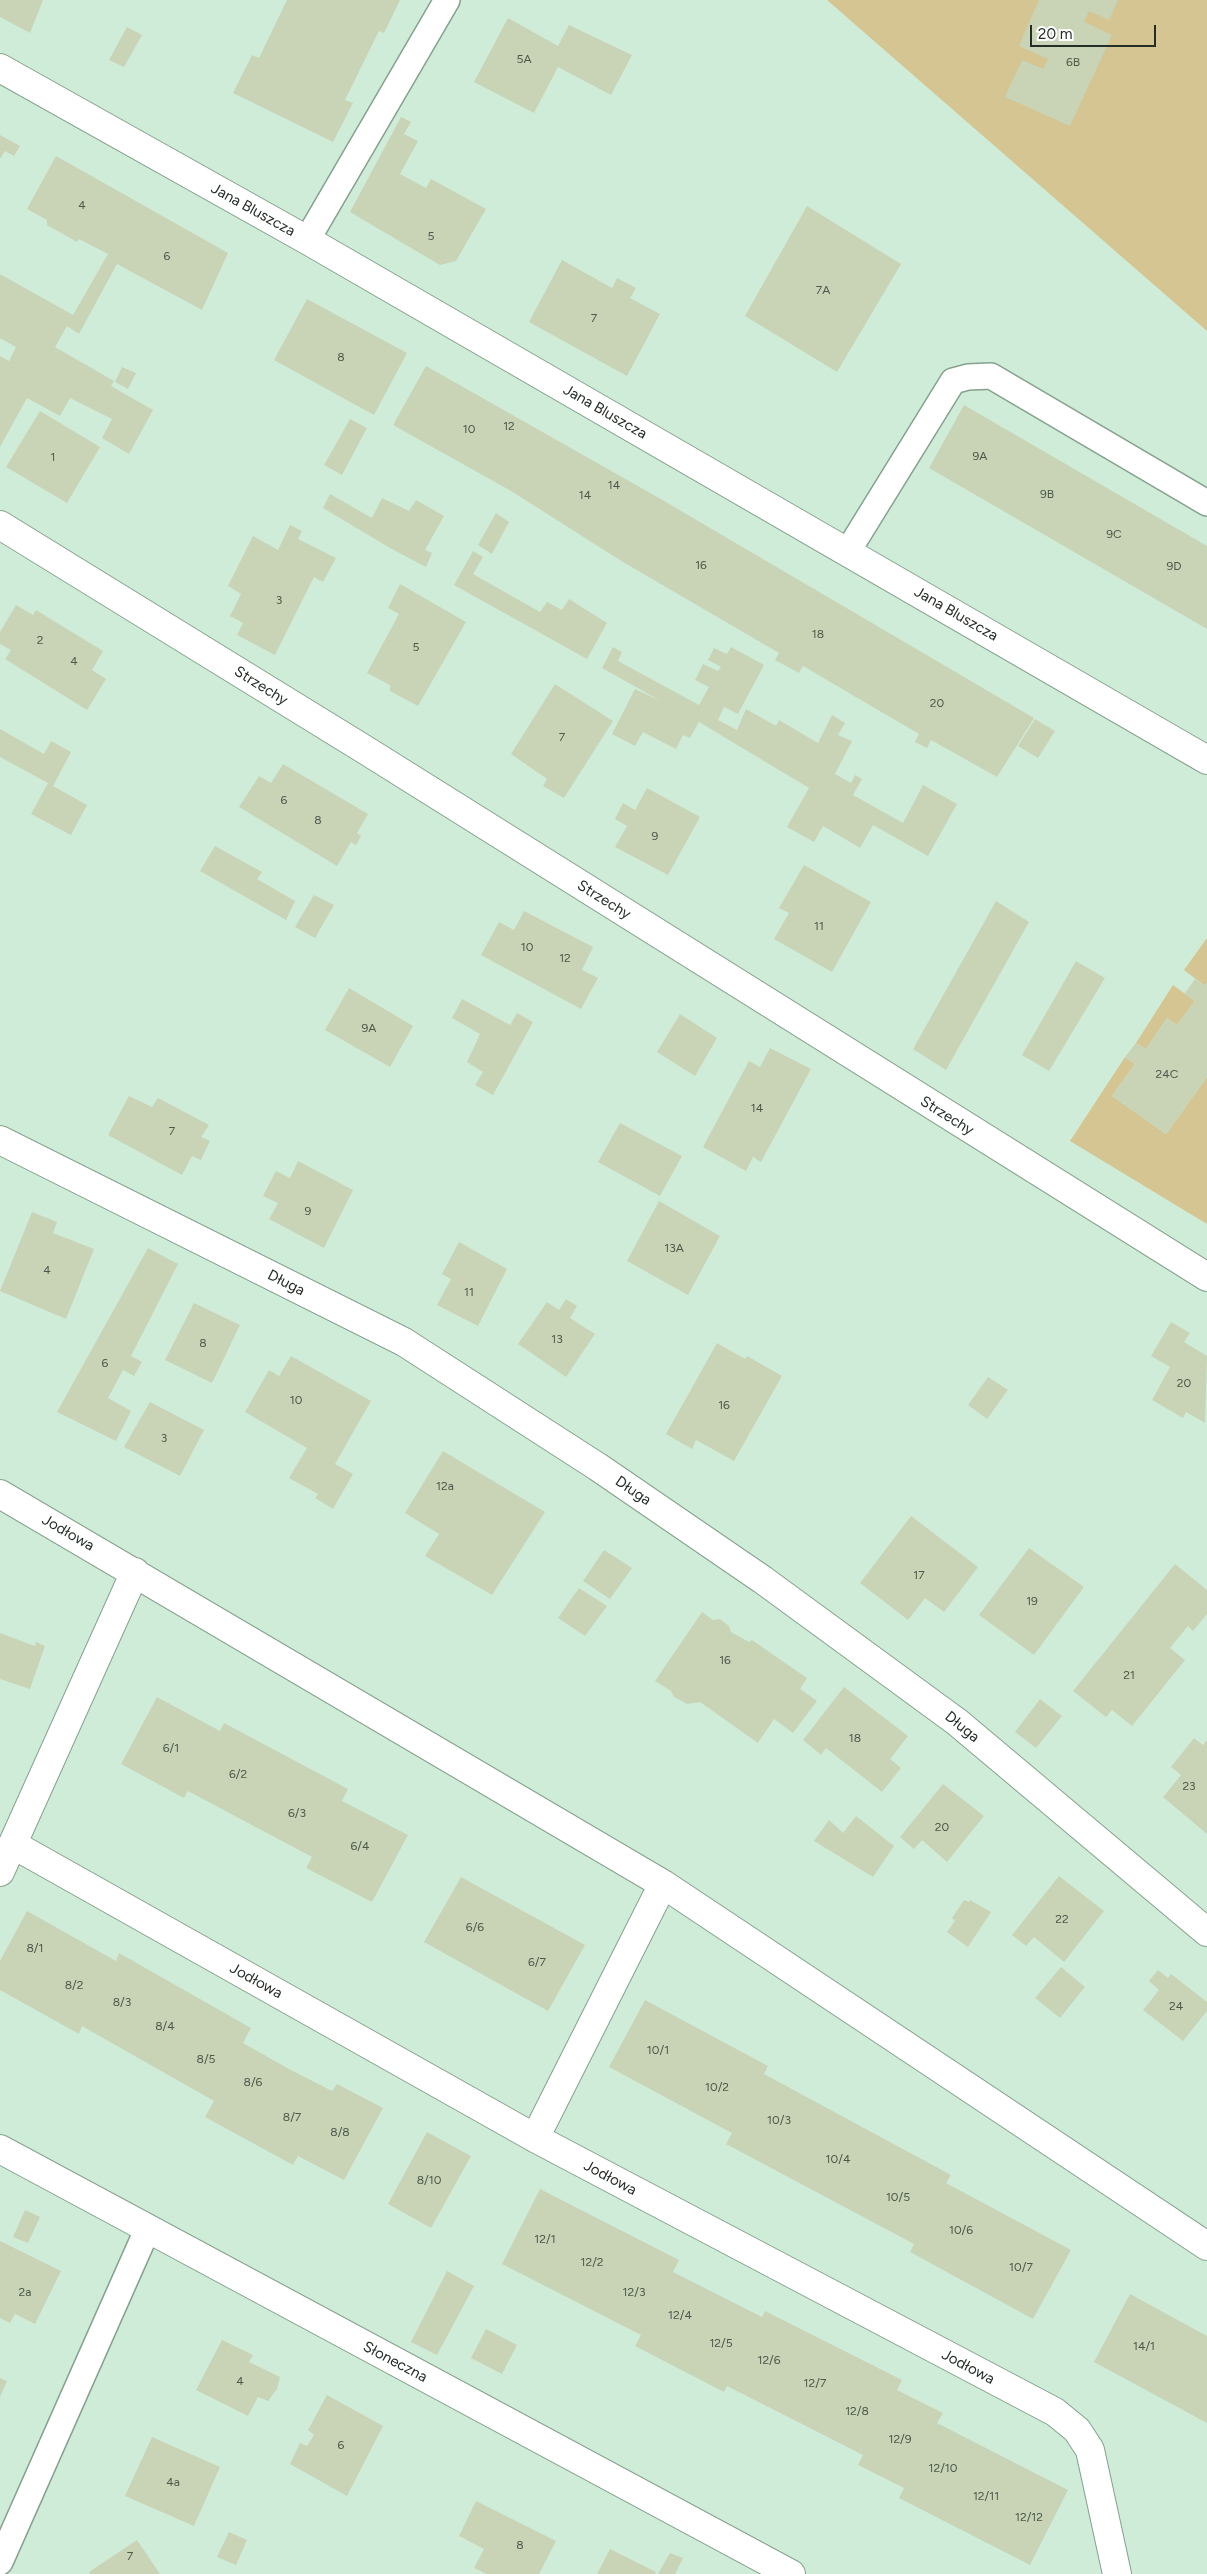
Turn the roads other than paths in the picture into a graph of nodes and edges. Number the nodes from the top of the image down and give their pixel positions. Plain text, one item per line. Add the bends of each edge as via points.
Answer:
1 (447, 0) edge
2 (0, 68) edge
3 (307, 240) junction
4 (1207, 503) edge
5 (0, 525) edge
6 (848, 552) junction
7 (1207, 760) edge
8 (0, 1140) edge
9 (1207, 1277) edge
10 (0, 1494) edge
11 (135, 1572) junction
12 (14, 1845) junction
13 (0, 1872) edge
14 (663, 1884) junction
15 (1207, 1932) edge
16 (535, 2138) junction
17 (0, 2149) edge
18 (148, 2228) junction
19 (1207, 2246) edge
20 (0, 2562) edge
21 (791, 2574) edge
22 (1117, 2574) edge

1 - 3 lane
2 - 3 street, Jana Bluszcza
3 - 6 street, Jana Bluszcza
4 - 6 lane via 991,376 968,377 953,381
5 - 9 street, Strzechy
6 - 7 street, Jana Bluszcza
8 - 15 street, Długa via 404,1342 598,1468 763,1580 957,1722
10 - 11 street, Jodłowa
11 - 12 street
11 - 14 street, Jodłowa
12 - 13 street
12 - 16 street, Jodłowa
14 - 16 street
14 - 19 street, Jodłowa
16 - 22 street, Jodłowa via 1066,2420 1090,2450
17 - 18 street, Słoneczna
18 - 20 lane
18 - 21 street, Słoneczna

